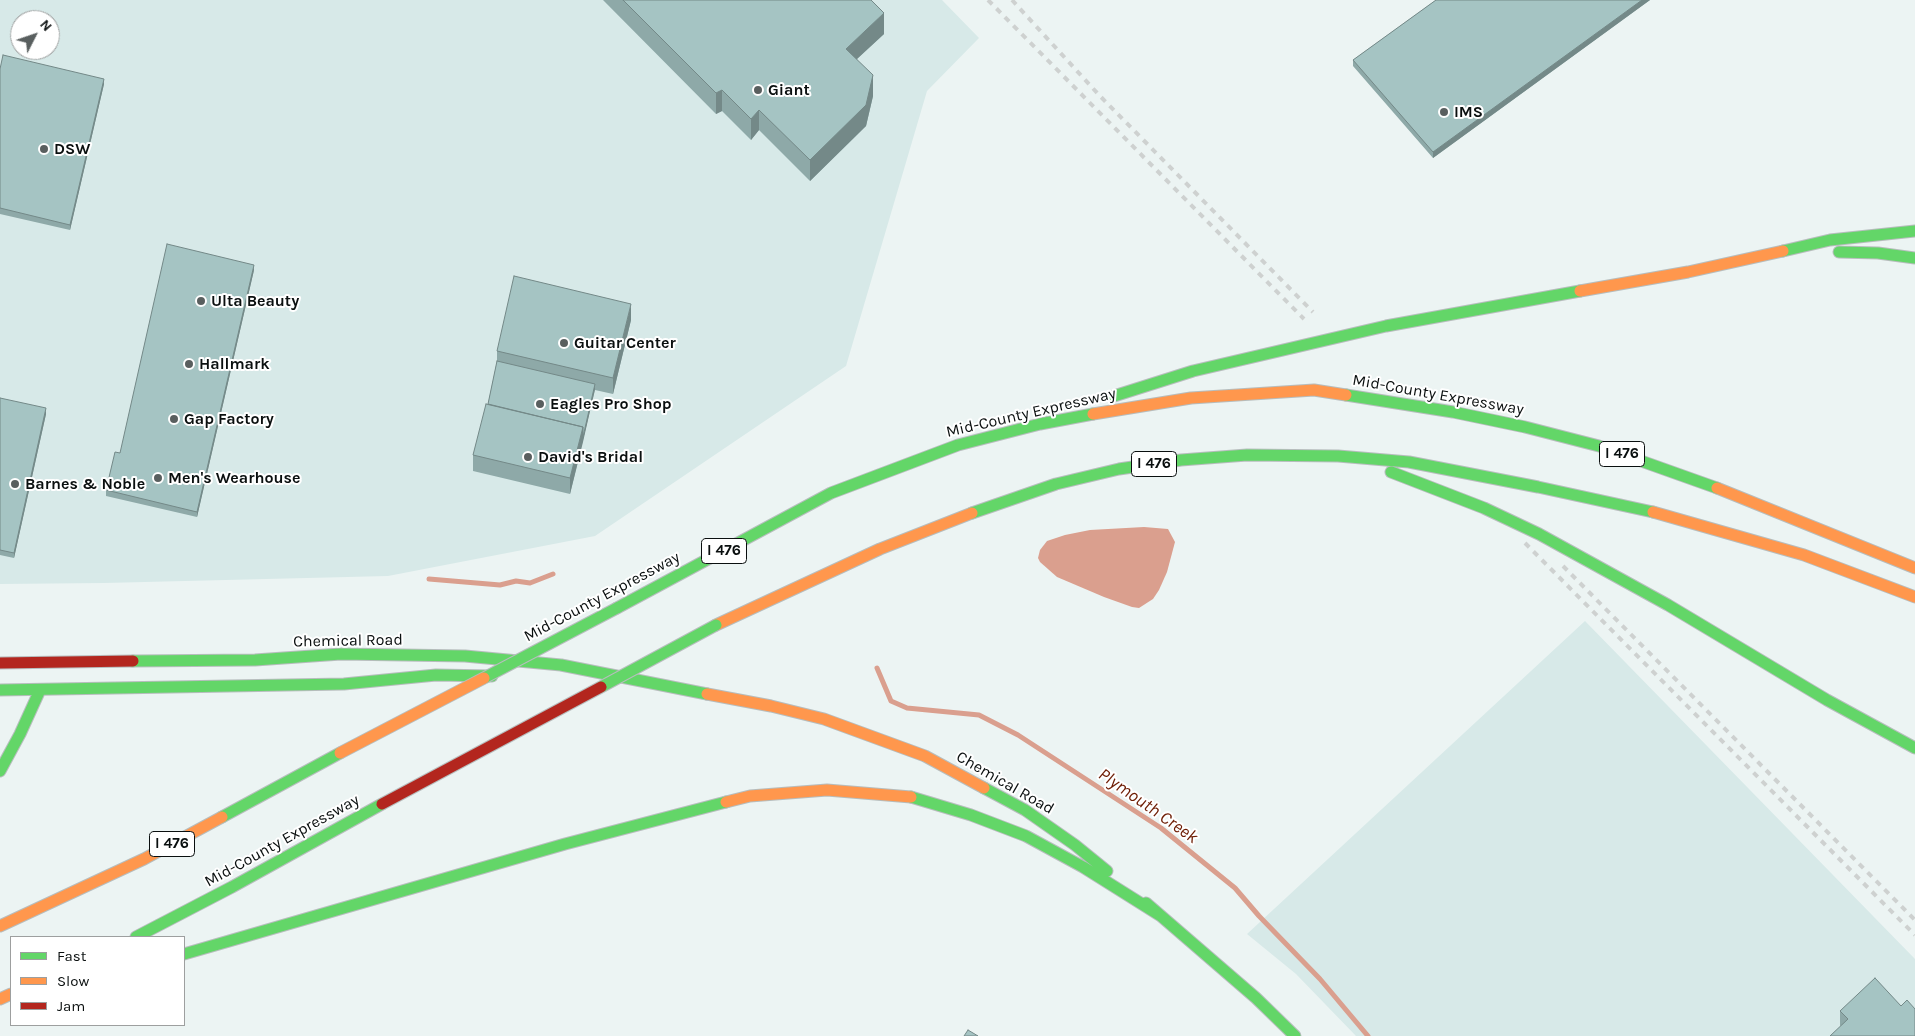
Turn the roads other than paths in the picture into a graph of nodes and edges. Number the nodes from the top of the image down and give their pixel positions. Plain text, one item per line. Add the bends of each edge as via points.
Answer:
1 (1915, 231) edge
2 (1759, 256) junction
3 (1915, 258) edge
4 (1040, 424) junction
5 (1338, 456) junction
6 (1915, 568) edge
7 (1915, 597) edge
8 (58, 662) junction
9 (0, 663) edge
10 (24, 663) junction
11 (511, 676) dead end
12 (588, 682) dead end
13 (0, 690) edge
14 (40, 690) junction
15 (694, 691) junction
16 (1915, 748) edge
17 (0, 771) edge
18 (1162, 916) junction
19 (0, 926) edge
20 (138, 936) edge
21 (185, 954) edge
22 (1295, 1036) edge

1 - 2 main road via 1830,240
2 - 3 main road via 1821,251
2 - 4 main road via 1688,272 1386,326 1193,371 1132,389
4 - 6 main road, Mid-County Expressway / I 476 via 1190,398 1314,390 1453,412 1599,446 1699,480
4 - 19 main road, Mid-County Expressway / I 476, bridge via 958,445 831,493 144,859
5 - 7 main road, Mid-County Expressway / I 476 via 1441,467 1656,513 1804,555
5 - 16 main road via 1447,492 1539,534
5 - 20 main road, Mid-County Expressway / I 476, bridge via 1247,455 1119,469 1056,484 944,522 880,548 716,625
8 - 10 main road, Chemical Road
8 - 14 main road
8 - 15 main road, Chemical Road via 255,660 341,654 465,656 561,665
9 - 10 main road, Chemical Road
10 - 14 main road
11 - 14 main road via 436,675 344,684
12 - 15 main road, Chemical Road
13 - 14 main road
14 - 17 main road
15 - 18 main road, Chemical Road via 824,719 925,756 1025,810 1075,845
18 - 21 main road via 1026,836 972,815 912,797 827,790 741,798 564,844
18 - 22 main road, Chemical Road

